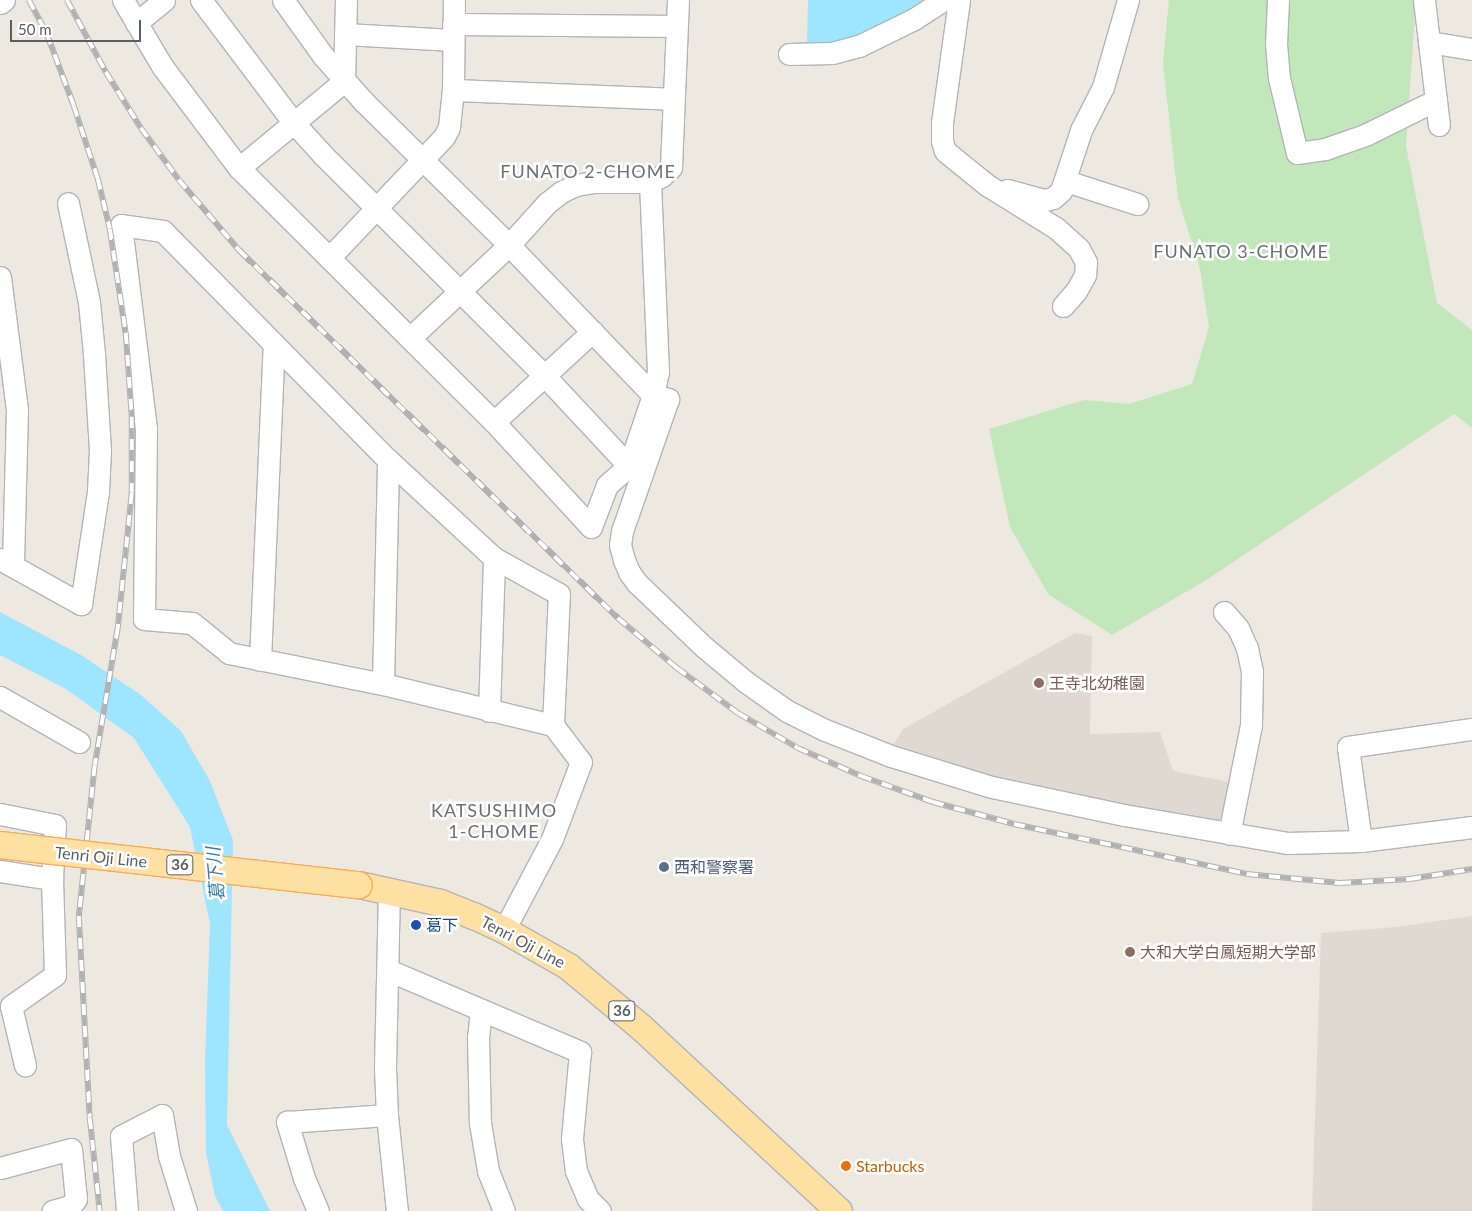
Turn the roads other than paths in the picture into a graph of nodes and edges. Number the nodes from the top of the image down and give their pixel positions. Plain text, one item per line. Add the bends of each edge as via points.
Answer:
1 (4, 0) edge
2 (123, 0) edge
3 (164, 0) edge
4 (200, 0) edge
5 (283, 0) edge
6 (346, 0) edge
7 (454, 0) edge
8 (678, 0) edge
9 (943, 0) edge
10 (959, 0) edge
11 (1128, 0) edge
12 (1278, 0) edge
13 (1424, 0) edge
14 (0, 4) edge
15 (136, 23) junction
16 (676, 26) junction
17 (453, 32) junction
18 (346, 34) junction
19 (1429, 42) junction
20 (1472, 50) edge
21 (789, 54) dead end
22 (344, 81) junction
23 (453, 90) junction
24 (674, 99) junction
25 (1436, 100) junction
26 (293, 122) junction
27 (1439, 125) dead end
28 (423, 160) junction
29 (239, 168) junction
30 (1066, 181) junction
31 (650, 182) junction
32 (987, 185) junction
33 (68, 203) dead end
34 (1136, 204) dead end
35 (376, 208) junction
36 (509, 245) junction
37 (329, 258) junction
38 (0, 277) edge
39 (460, 290) junction
40 (1063, 306) dead end
41 (593, 331) junction
42 (410, 338) junction
43 (274, 344) junction
44 (544, 374) junction
45 (653, 395) junction
46 (494, 422) junction
47 (388, 460) junction
48 (629, 466) junction
49 (494, 558) junction
50 (6, 563) edge
51 (1224, 612) dead end
52 (260, 660) junction
53 (383, 684) junction
54 (0, 696) edge
55 (489, 711) junction
56 (553, 725) junction
57 (1472, 729) edge
58 (79, 742) dead end
59 (0, 814) edge
60 (1472, 827) edge
61 (1229, 834) junction
62 (1361, 841) junction
63 (0, 845) edge
64 (0, 871) edge
65 (52, 879) junction
66 (389, 890) junction
67 (504, 930) junction
68 (388, 970) junction
69 (481, 1010) junction
70 (26, 1065) dead end
71 (386, 1115) junction
72 (0, 1168) edge
73 (53, 1211) edge
74 (127, 1211) edge
75 (186, 1211) edge
76 (318, 1211) edge
77 (397, 1211) edge
78 (504, 1211) edge
79 (600, 1211) edge
80 (839, 1211) edge

1 - 14 street
2 - 15 street
3 - 15 street
4 - 26 street
5 - 22 street
6 - 18 street
7 - 17 street
8 - 16 street
9 - 21 street via 914,19 859,46 832,53
10 - 32 street via 942,141 953,160
11 - 30 street via 1103,87 1081,130
12 - 25 street via 1276,44 1280,78 1297,153 1366,135
13 - 19 street
15 - 29 street via 162,66
16 - 17 street
16 - 24 street
17 - 18 street
17 - 23 street
18 - 22 street
19 - 20 street
19 - 25 street
22 - 26 street
22 - 28 street
23 - 24 street
23 - 28 street via 449,127
24 - 31 street via 671,167
25 - 27 street
26 - 29 street
26 - 35 street
28 - 35 street
28 - 36 street
29 - 37 street
30 - 32 street via 1053,198 1044,200
30 - 34 street
31 - 36 street via 576,185 547,203
31 - 45 street via 658,351
32 - 40 street via 1056,228 1079,249 1086,262 1085,275
33 - 50 street via 89,302 100,450 97,500 81,604
35 - 37 street
35 - 39 street
36 - 39 street
36 - 41 street
37 - 42 street
38 - 50 street via 17,410
39 - 42 street
39 - 44 street
41 - 44 street
41 - 45 street
42 - 46 street
43 - 47 street
43 - 52 street
43 - 52 street via 163,231 121,225 146,429 144,619 192,623 229,653
44 - 46 street
44 - 48 street
45 - 48 street
45 - 61 street via 668,400 622,531 620,545 624,560 637,582 704,647 746,682 787,710 825,730 939,772 992,787
46 - 48 street via 590,527 607,485
47 - 49 street
47 - 53 street
49 - 55 street
49 - 56 street via 559,594
51 - 61 street via 1238,628 1252,671 1251,725
52 - 53 street
53 - 55 street
54 - 58 street
55 - 56 street
56 - 67 street via 581,762 552,839
57 - 62 street via 1348,747
59 - 65 street via 55,824
60 - 62 street
61 - 62 street via 1287,843
63 - 66 main road, Tenri Oji Line / 36, bridge
64 - 65 street
65 - 70 street via 55,975 11,1006
66 - 67 main road, Tenri Oji Line / 36 via 441,903
66 - 68 street
67 - 80 main road, Tenri Oji Line / 36 via 569,967 593,985
68 - 69 street
68 - 71 street
69 - 78 street via 478,1036 480,1123 488,1171
69 - 79 street via 580,1052 573,1147 576,1171 588,1199
71 - 76 street via 287,1122
71 - 77 street
72 - 73 street via 71,1149 76,1199 70,1206
74 - 75 street via 121,1136 162,1115 169,1156

